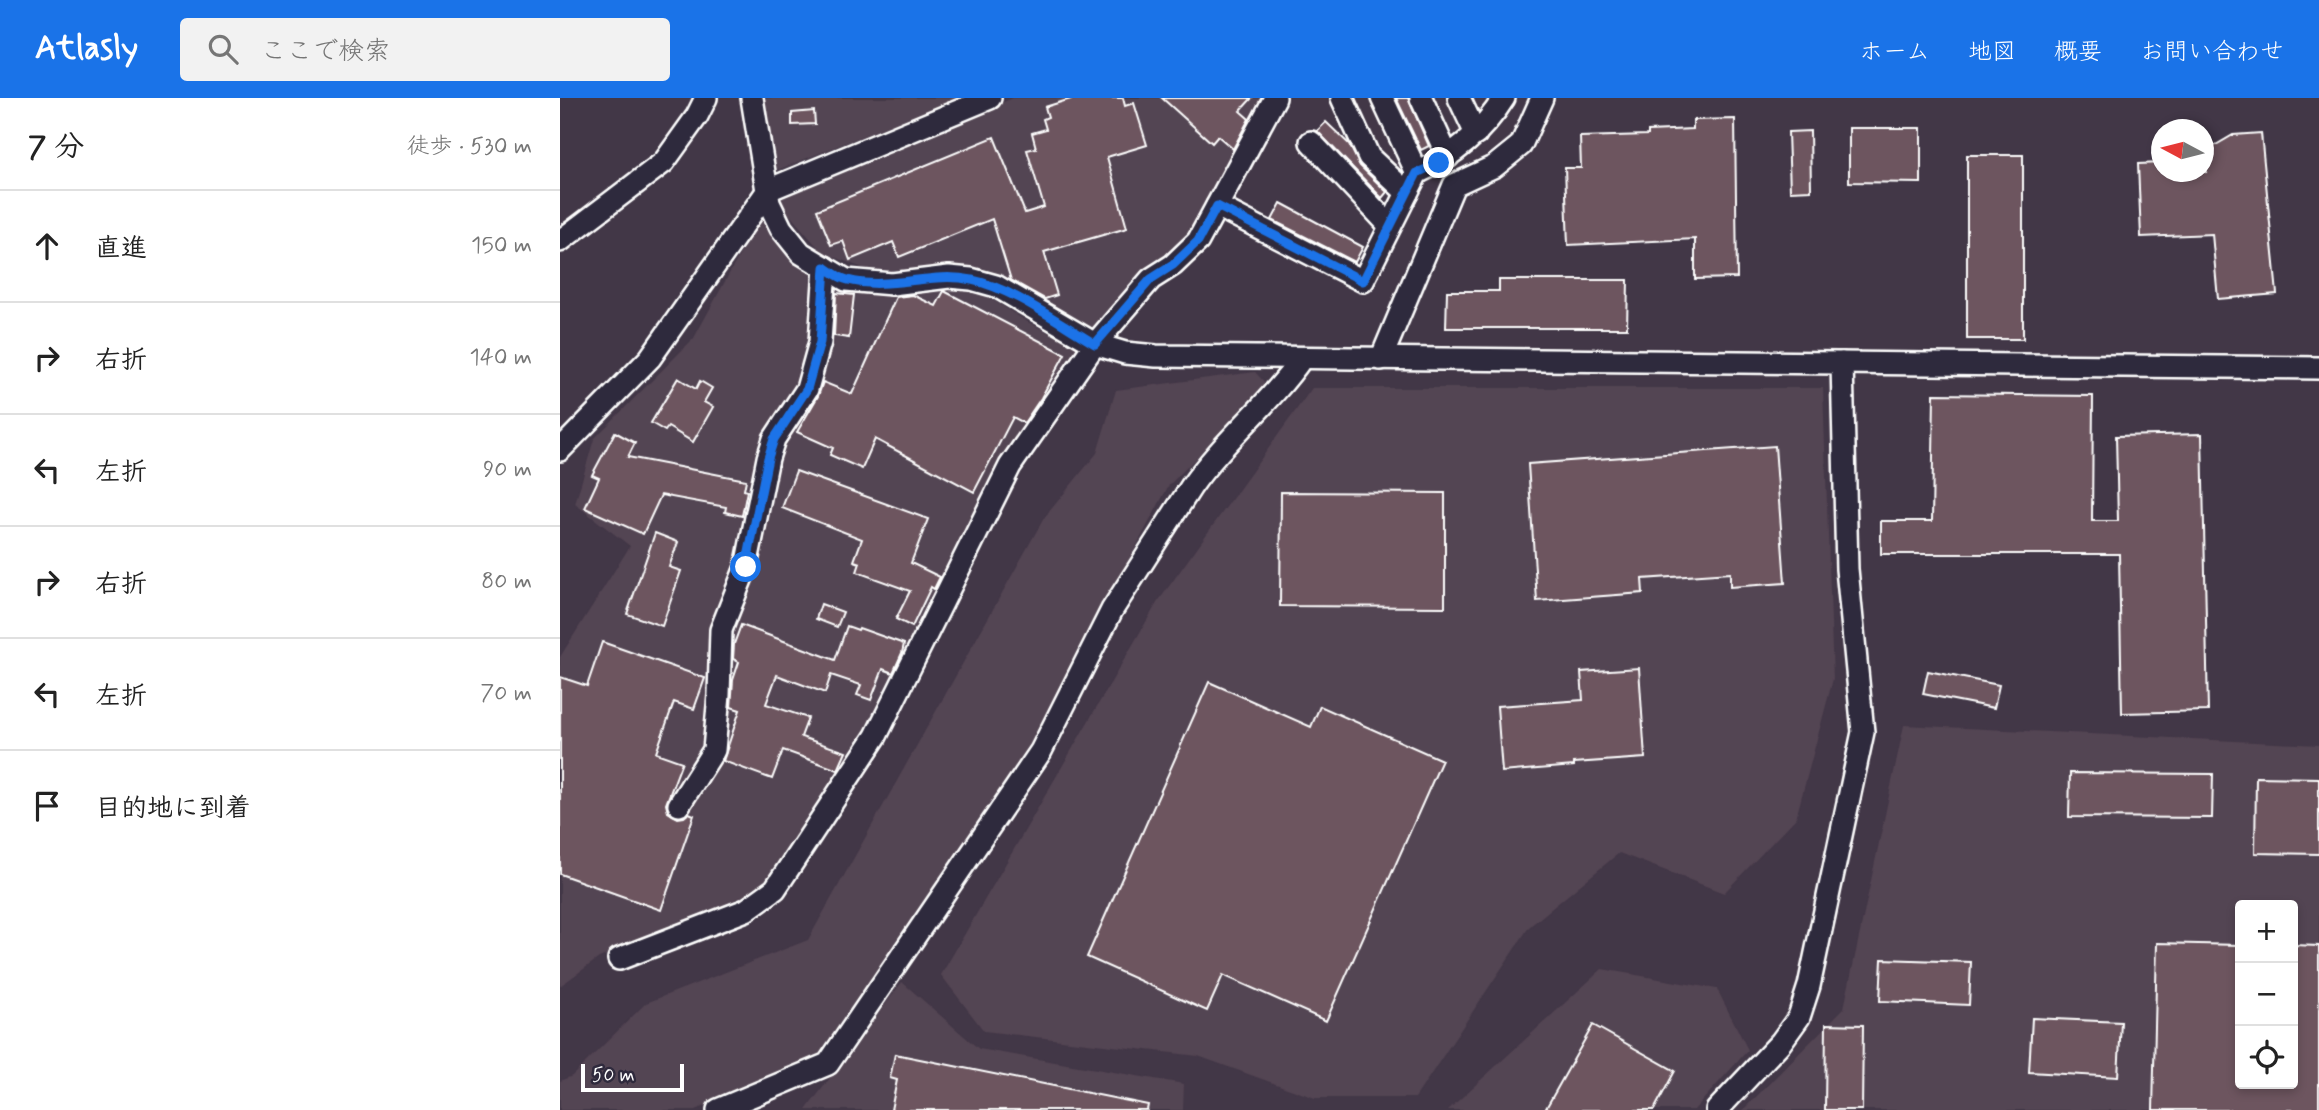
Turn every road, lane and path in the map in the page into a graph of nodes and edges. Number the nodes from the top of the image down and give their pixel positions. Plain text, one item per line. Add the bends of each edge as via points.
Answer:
1 (706, 98) edge
2 (752, 98) edge
3 (990, 98) edge
4 (1275, 98) edge
5 (1342, 98) edge
6 (1382, 98) edge
7 (1422, 98) edge
8 (1459, 98) edge
9 (1504, 98) edge
10 (1542, 98) edge
11 (1476, 134) junction
12 (1311, 142) dead end
13 (1448, 157) junction
14 (1417, 173) junction
15 (768, 190) junction
16 (1408, 193) junction
17 (1217, 206) junction
18 (1390, 226) junction
19 (560, 241) edge
20 (825, 267) junction
21 (1095, 344) junction
22 (1302, 358) junction
23 (1381, 359) junction
24 (1842, 363) junction
25 (2319, 368) edge
26 (560, 450) edge
27 (680, 805) dead end
28 (618, 959) dead end
29 (718, 1110) edge
30 (1717, 1110) edge

1 - 19 street via 664,162
2 - 15 street
3 - 15 street
4 - 17 street
5 - 16 street via 1369,157
6 - 14 street
7 - 13 street
8 - 11 street
9 - 11 street
10 - 23 street via 1521,145 1495,166 1454,185
11 - 13 street
12 - 18 street
13 - 14 street
14 - 16 street
15 - 20 street via 769,204 781,228 801,253
15 - 26 street via 650,358
16 - 18 street
17 - 18 street via 1363,281
17 - 21 street via 1198,241 1151,279
20 - 21 street via 846,280 872,283 950,277 996,286
20 - 27 street via 820,342 807,389 774,439 746,567 721,630 714,750
21 - 22 street via 1156,356
21 - 28 street via 1010,466 876,736 775,889 746,910
22 - 23 street
22 - 29 street via 1191,487 1112,610 1041,751 828,1064
23 - 24 street
24 - 25 street
24 - 30 street via 1847,569 1863,732 1810,985 1799,1017

